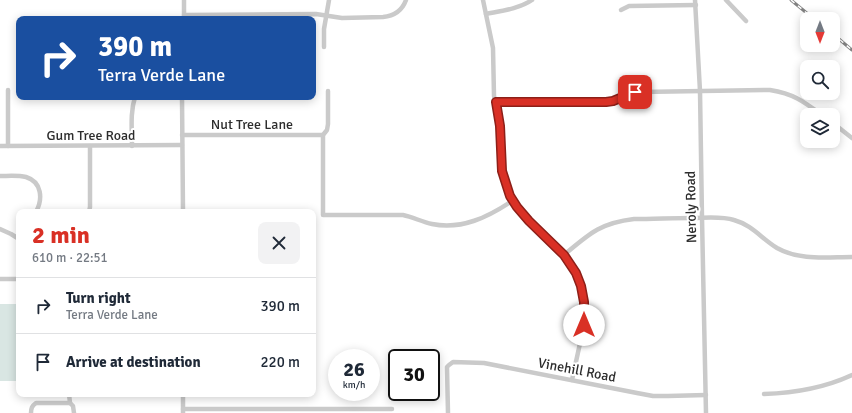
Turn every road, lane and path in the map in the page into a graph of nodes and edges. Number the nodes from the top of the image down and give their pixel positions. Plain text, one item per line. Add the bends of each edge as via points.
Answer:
1 (184, 0) edge
2 (329, 0) edge
3 (406, 0) edge
4 (483, 0) edge
5 (532, 0) edge
6 (726, 0) edge
7 (695, 3) edge
8 (621, 10) dead end
9 (486, 14) junction
10 (184, 16) edge
11 (228, 16) edge
12 (326, 16) junction
13 (746, 21) dead end
14 (324, 47) dead end
15 (8, 90) dead end
16 (328, 91) dead end
17 (700, 91) junction
18 (134, 100) edge
19 (182, 100) edge
20 (496, 102) junction
21 (812, 108) edge
22 (840, 129) edge
23 (182, 135) junction
24 (323, 135) junction
25 (852, 138) edge
26 (182, 145) junction
27 (0, 146) edge
28 (8, 146) junction
29 (90, 146) junction
30 (132, 146) junction
31 (0, 176) edge
32 (512, 201) junction
33 (38, 209) edge
34 (90, 209) edge
35 (182, 209) edge
36 (702, 218) junction
37 (0, 229) edge
38 (16, 235) edge
39 (564, 255) junction
40 (852, 257) edge
41 (0, 279) edge
42 (16, 279) edge
43 (852, 375) edge
44 (572, 380) junction
45 (764, 394) dead end
46 (706, 395) junction
47 (69, 397) edge
48 (183, 397) edge
49 (70, 403) junction
50 (392, 409) dead end
51 (183, 411) edge
52 (30, 413) edge
53 (74, 413) edge
54 (448, 413) edge
55 (706, 413) edge

1 - 10 street
2 - 12 street
3 - 12 street via 400,11 389,17
4 - 9 street
5 - 9 street
6 - 13 street
7 - 8 street via 629,6
7 - 17 street, Neroly Road
9 - 20 street via 493,48
11 - 12 street
12 - 14 street
15 - 28 street
16 - 24 street via 328,124
17 - 20 street via 641,92 606,102
17 - 21 street via 770,90 798,98
17 - 36 street, Neroly Road
18 - 30 street
19 - 23 street
20 - 32 street via 502,171
22 - 25 street
23 - 24 street, Nut Tree Lane
23 - 26 street
24 - 32 street via 323,215 403,215 443,226 476,221
26 - 30 street, Gum Tree Road
26 - 35 street
27 - 28 street, Gum Tree Road
28 - 29 street, Gum Tree Road
29 - 30 street, Gum Tree Road
29 - 34 street
31 - 33 street via 25,177 34,182 40,194
32 - 39 street
36 - 39 street via 621,221 592,232
36 - 40 street via 720,218 742,223 789,253 810,257
36 - 46 street, Neroly Road
37 - 38 street
39 - 44 street via 576,273 584,302 584,325
41 - 42 street
43 - 45 street via 812,389
44 - 46 street, Vinehill Road via 653,396
44 - 54 street, Vinehill Road via 484,363 453,362 447,367
46 - 55 street, Neroly Road
47 - 49 street
48 - 51 street
49 - 52 street via 36,404
49 - 53 street
50 - 51 street

